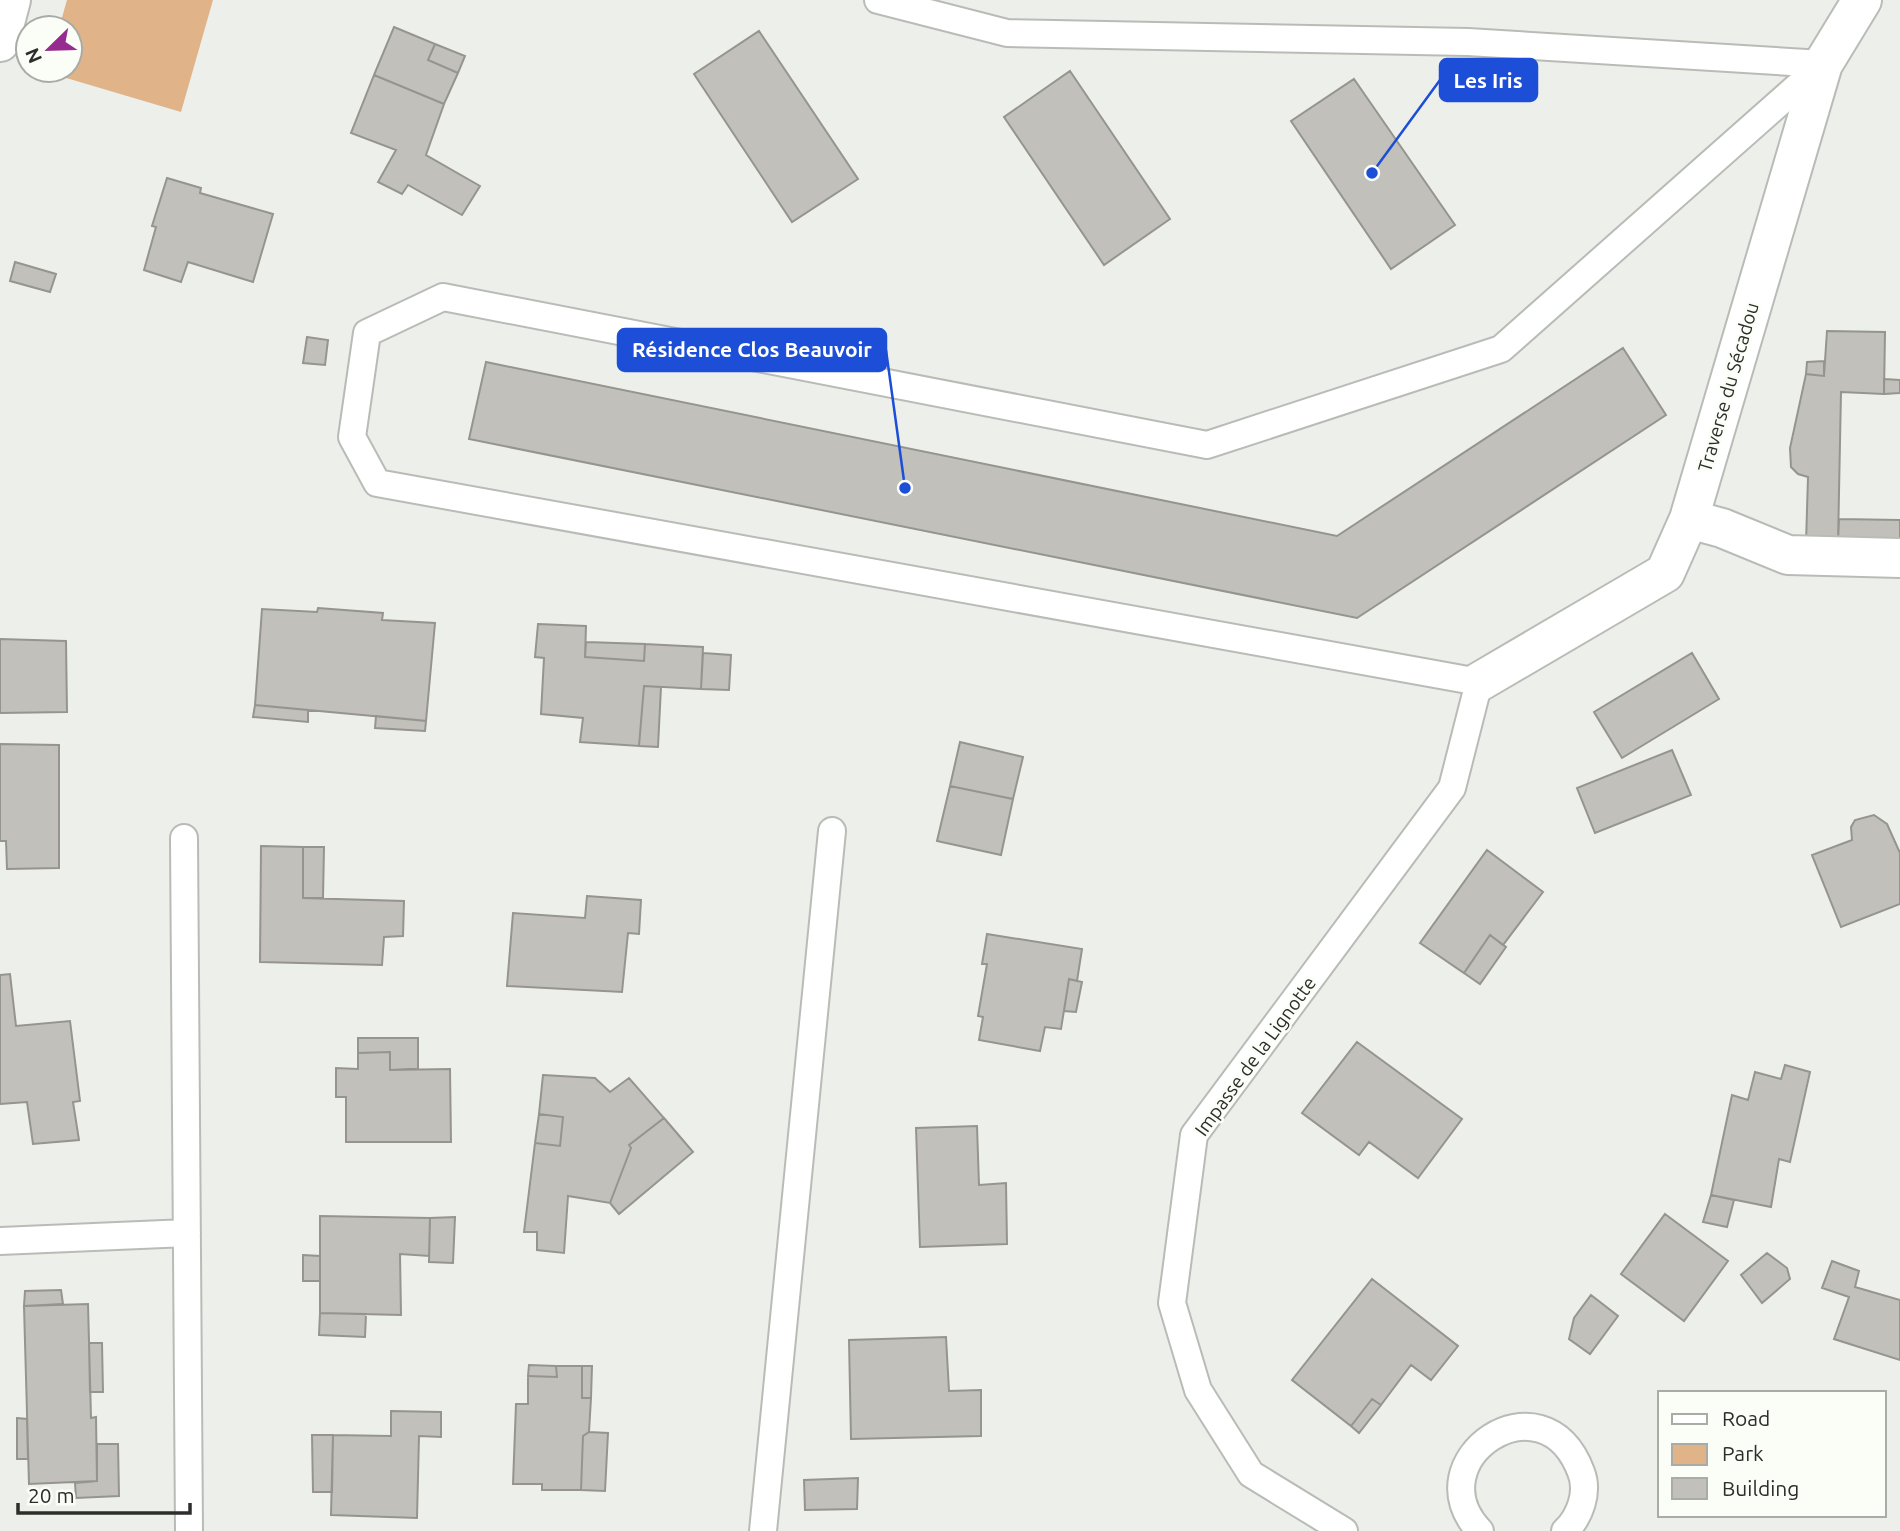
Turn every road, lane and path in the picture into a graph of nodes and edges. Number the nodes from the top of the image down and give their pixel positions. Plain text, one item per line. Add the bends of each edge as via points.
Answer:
1 (11, 0) edge
2 (878, 0) edge
3 (1862, 0) edge
4 (0, 42) edge
5 (1823, 64) junction
6 (1689, 519) junction
7 (1900, 558) edge
8 (1479, 682) junction
9 (832, 831) dead end
10 (184, 838) dead end
11 (187, 1233) junction
12 (0, 1241) edge
13 (1468, 1528) edge
14 (189, 1531) edge
15 (763, 1531) edge
16 (1344, 1531) edge
17 (1565, 1531) edge

1 - 4 street
2 - 5 lane via 1007,33 1468,43
3 - 5 street, Traverse du Sécadou
5 - 6 street, Traverse du Sécadou
5 - 8 lane via 1501,349 1207,445 443,297 368,333 352,437 377,483
6 - 7 street via 1788,555
6 - 8 street, Traverse du Sécadou via 1665,573
8 - 16 lane, Impasse de la Lignotte via 1452,788 1194,1136 1172,1303 1198,1390 1251,1474
9 - 15 lane
10 - 11 lane
11 - 12 lane
11 - 14 lane
13 - 17 lane via 1463,1474 1472,1452 1489,1436 1513,1427 1536,1428 1559,1437 1575,1455 1583,1478 1583,1501

